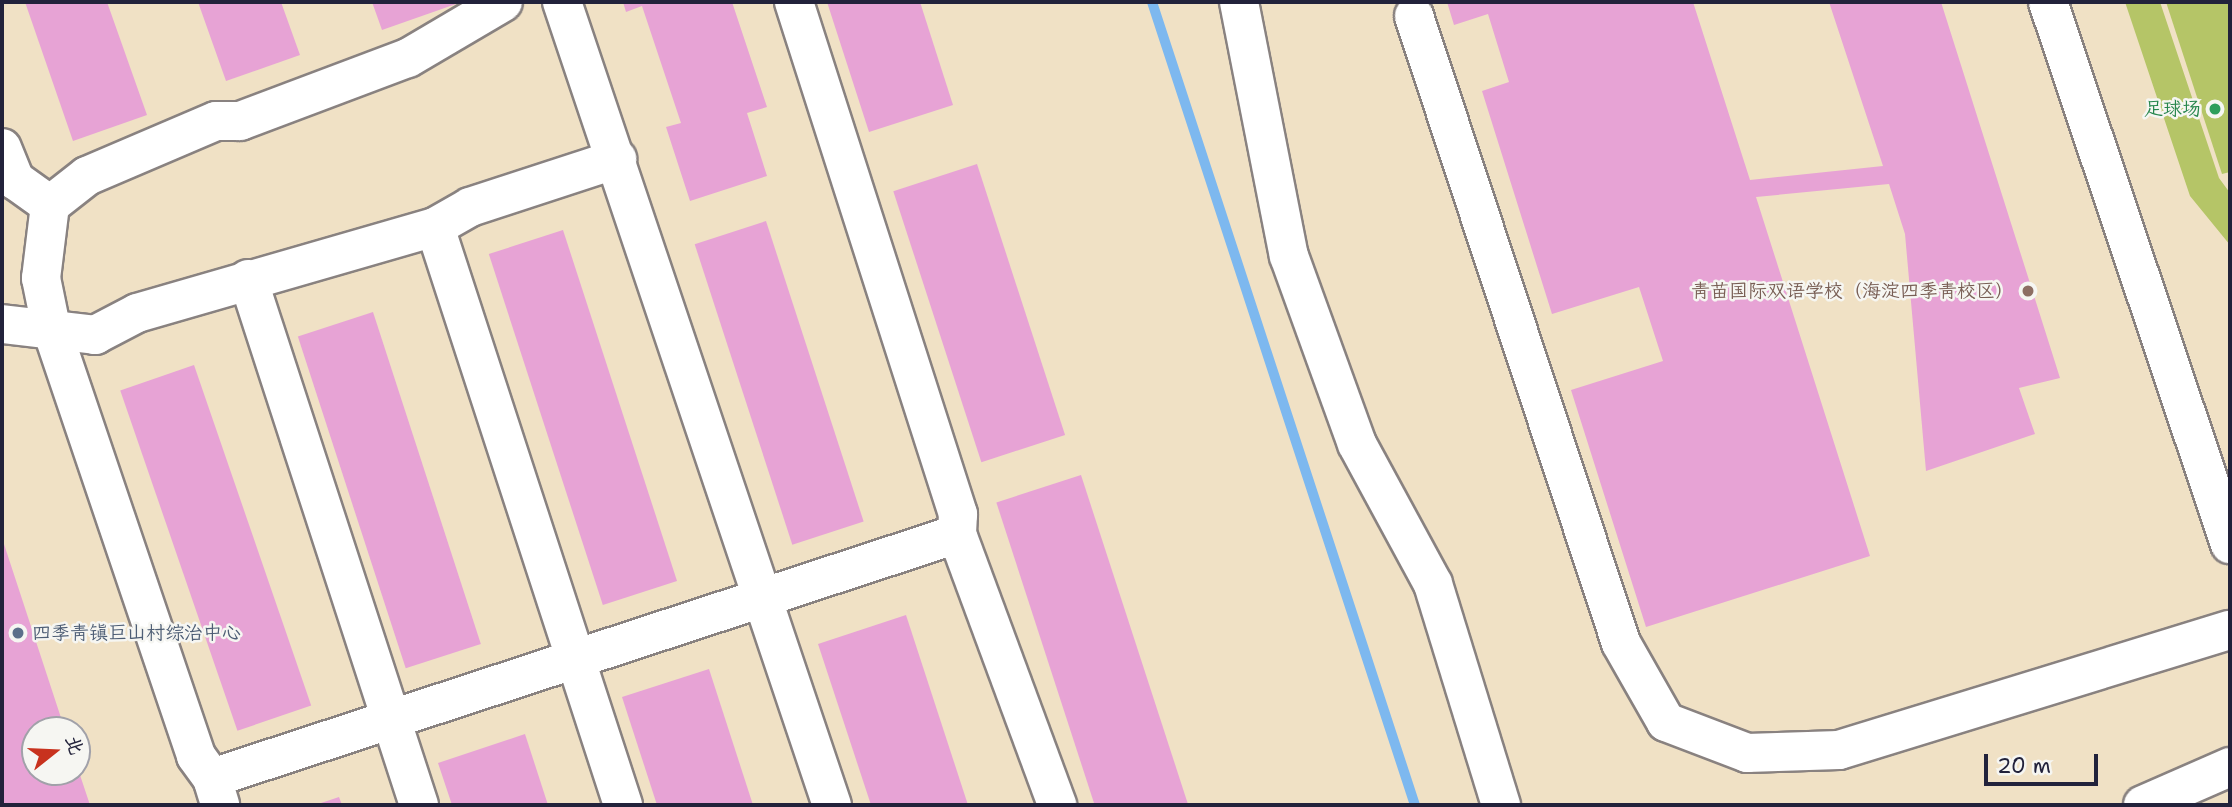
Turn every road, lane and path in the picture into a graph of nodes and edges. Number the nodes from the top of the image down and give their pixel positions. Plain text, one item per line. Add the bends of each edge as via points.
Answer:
1 (503, 2) edge
2 (562, 2) edge
3 (794, 2) edge
4 (1239, 2) edge
5 (2048, 2) edge
6 (1415, 16) dead end
7 (2, 148) edge
8 (617, 159) junction
9 (50, 205) junction
10 (435, 227) junction
11 (248, 279) junction
12 (2, 324) edge
13 (51, 327) junction
14 (957, 534) junction
15 (2230, 544) edge
16 (765, 598) junction
17 (2230, 630) edge
18 (575, 657) junction
19 (391, 720) junction
20 (2230, 767) edge
21 (216, 792) edge
22 (419, 805) edge
23 (623, 805) edge
24 (832, 805) edge
25 (1056, 805) edge
26 (1501, 805) edge
27 (2143, 805) edge

1 - 9 street via 408,58 240,121 216,121 87,176
2 - 8 street
3 - 14 street via 958,514
4 - 26 street via 1289,256 1357,444 1433,584
5 - 15 street
6 - 17 street via 1621,643 1666,722 1747,752 1839,750
7 - 9 street via 15,180
8 - 10 street via 470,207
8 - 16 street
9 - 13 street via 41,278
10 - 11 street
10 - 18 street
11 - 13 street via 136,313 95,335
11 - 19 street
12 - 13 street
13 - 21 street via 196,756
14 - 16 street
14 - 25 street
16 - 18 street
16 - 24 street
18 - 19 street
18 - 23 street
19 - 21 street
19 - 22 street
20 - 27 street

